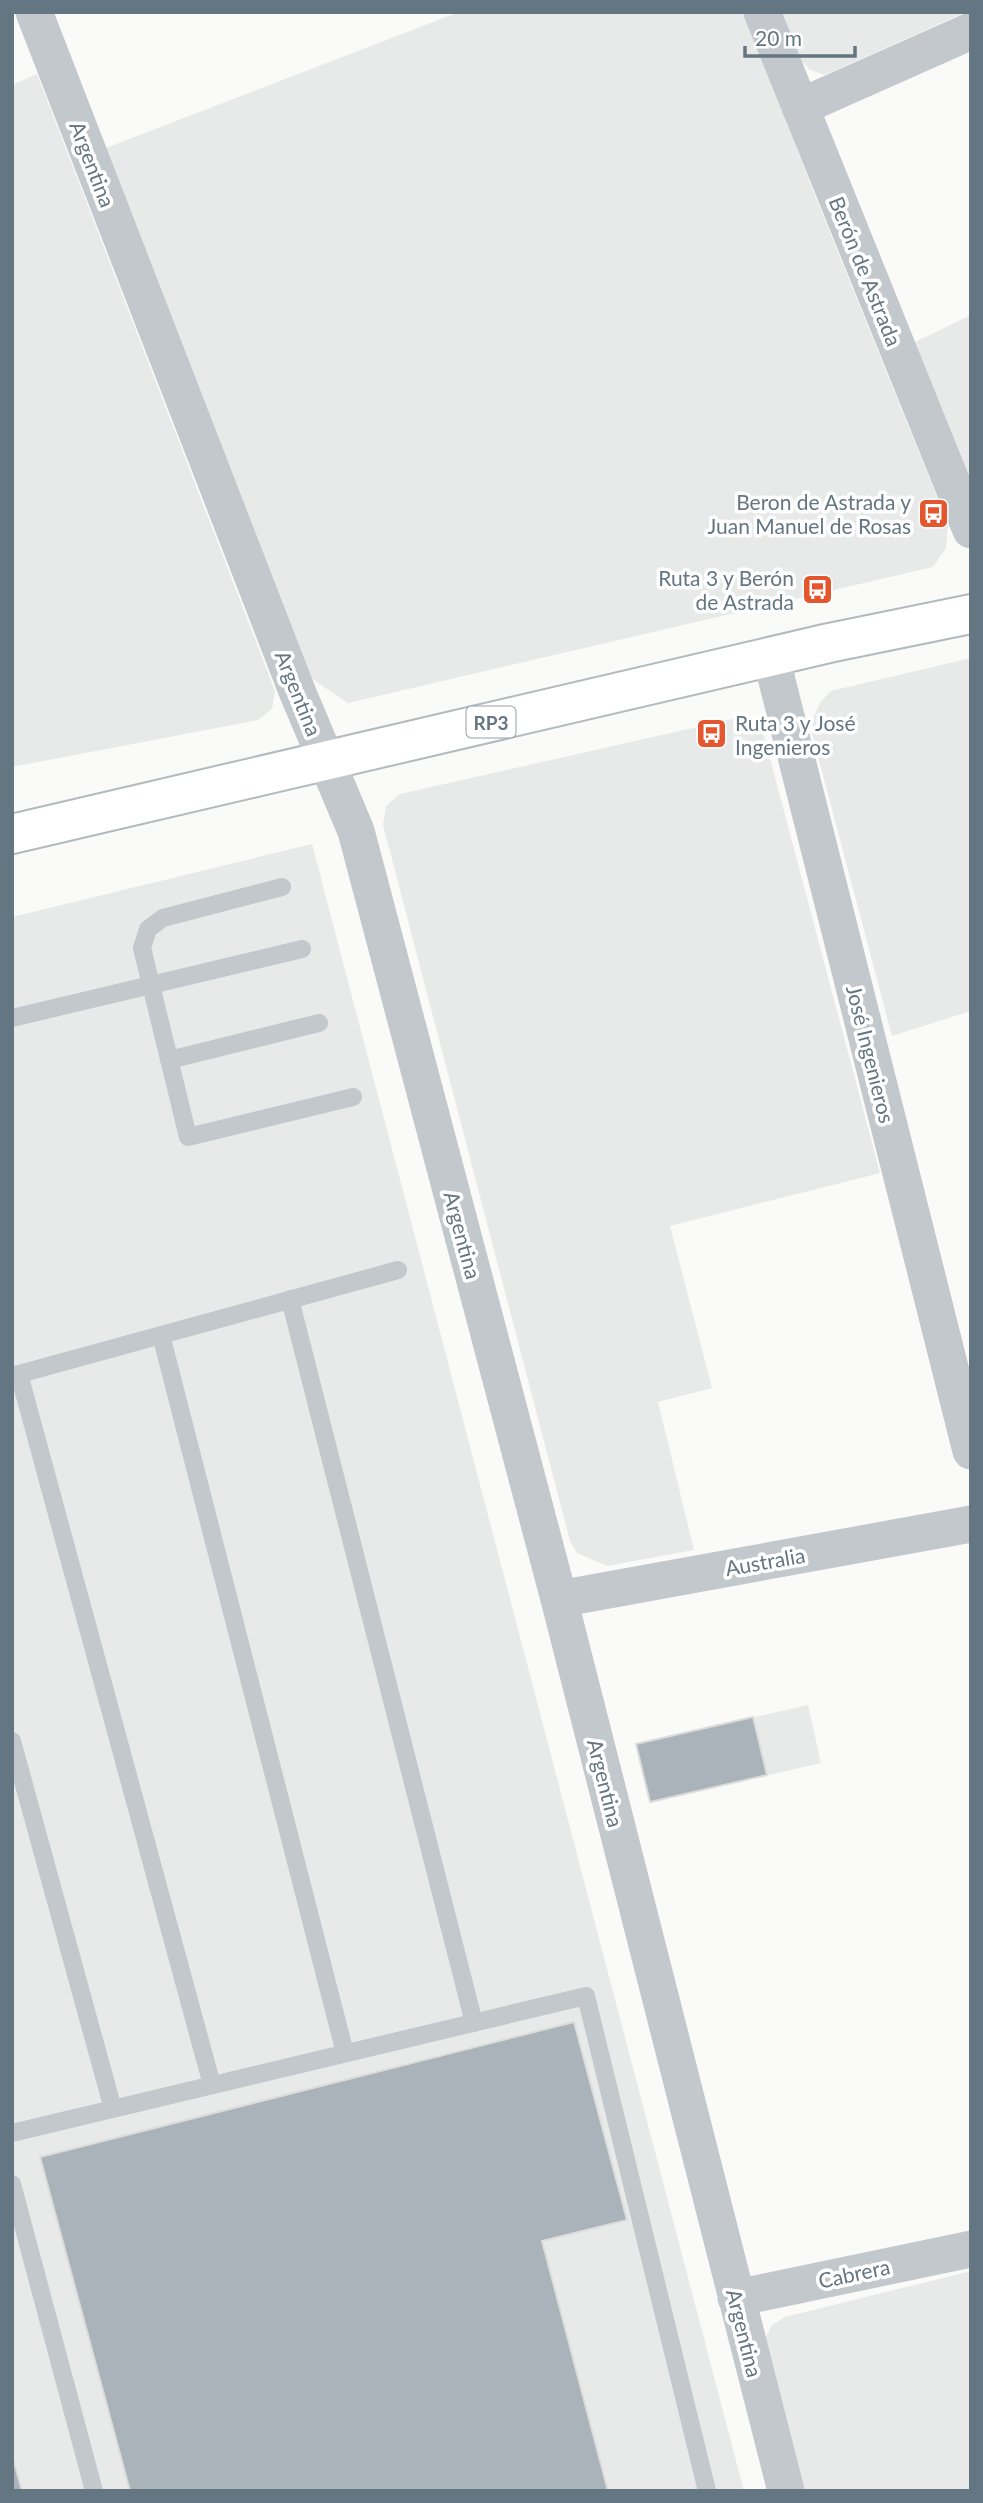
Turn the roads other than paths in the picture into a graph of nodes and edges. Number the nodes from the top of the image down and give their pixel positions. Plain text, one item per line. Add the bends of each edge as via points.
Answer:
1 (34, 12) edge
2 (762, 12) edge
3 (971, 32) edge
4 (800, 107) junction
5 (971, 530) edge
6 (971, 614) edge
7 (771, 657) junction
8 (327, 761) junction
9 (12, 834) edge
10 (282, 887) dead end
11 (302, 949) dead end
12 (151, 985) junction
13 (12, 1018) edge
14 (319, 1023) dead end
15 (169, 1060) junction
16 (353, 1097) dead end
17 (398, 1270) dead end
18 (290, 1299) junction
19 (161, 1335) junction
20 (16, 1375) edge
21 (971, 1451) edge
22 (971, 1524) edge
23 (559, 1599) junction
24 (12, 1741) edge
25 (474, 2023) junction
26 (345, 2053) junction
27 (212, 2085) junction
28 (113, 2109) junction
29 (12, 2133) edge
30 (12, 2184) edge
31 (971, 2249) edge
32 (737, 2298) junction
33 (94, 2491) edge
34 (707, 2491) edge
35 (786, 2491) edge

1 - 8 street, Argentina
2 - 4 street, Berón de Astrada
3 - 4 street
4 - 5 street, Berón de Astrada
6 - 7 highway, RP3
7 - 8 highway, RP3
7 - 21 street, José Ingenieros
8 - 9 highway, RP3
8 - 23 street, Argentina via 356,831
10 - 12 lane via 163,918 148,929 142,948
11 - 12 lane
12 - 13 lane
12 - 15 lane
14 - 15 lane
15 - 16 lane via 188,1136
17 - 18 lane
18 - 19 lane
18 - 25 lane
19 - 20 lane
19 - 26 lane
20 - 27 lane
22 - 23 street, Australia
23 - 32 street, Argentina
24 - 28 lane
25 - 26 lane
25 - 34 lane via 586,1996
26 - 27 lane
27 - 28 lane
28 - 29 lane
30 - 33 lane
31 - 32 street, Cabrera
32 - 35 street, Argentina

